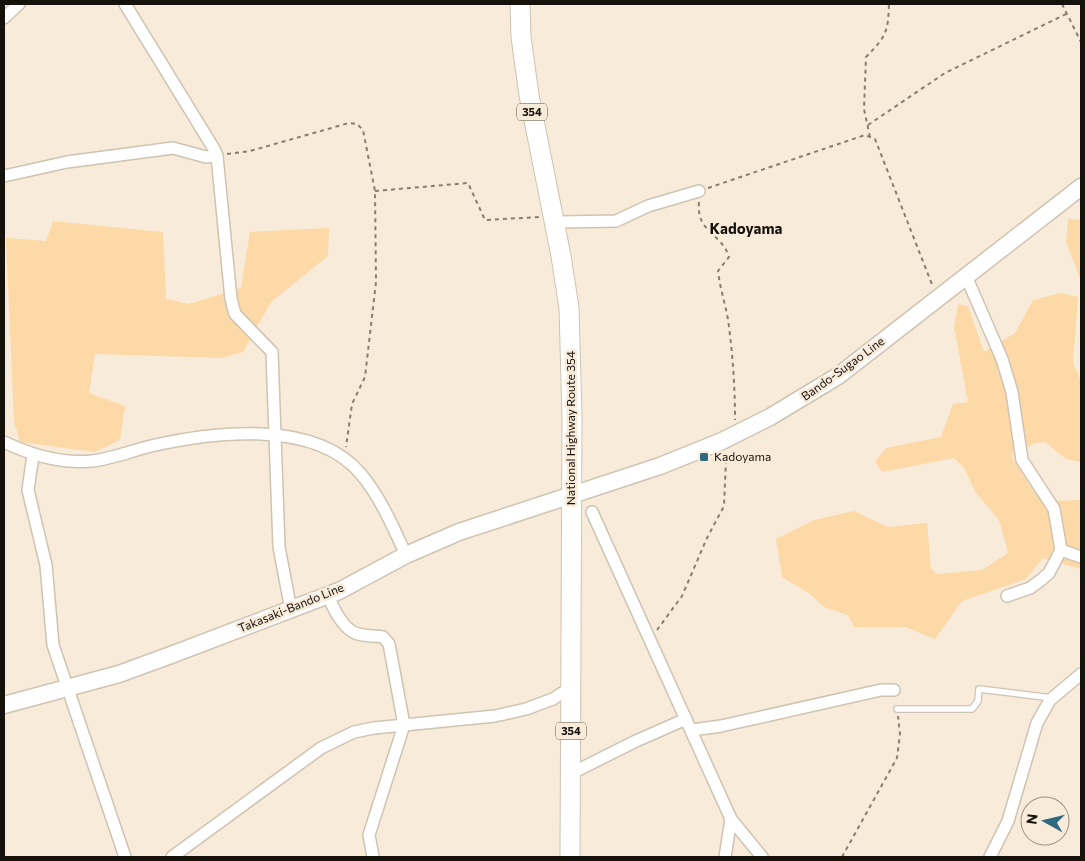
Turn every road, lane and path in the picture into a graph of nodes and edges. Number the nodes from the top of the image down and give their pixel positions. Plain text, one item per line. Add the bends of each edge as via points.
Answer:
1 (19, 4) edge
2 (520, 4) edge
3 (890, 4) edge
4 (1062, 4) edge
5 (128, 5) edge
6 (1068, 14) junction
7 (4, 18) edge
8 (1081, 42) edge
9 (868, 125) junction
10 (870, 137) junction
11 (217, 156) junction
12 (4, 176) edge
13 (1081, 187) edge
14 (374, 191) junction
15 (699, 191) junction
16 (554, 220) junction
17 (964, 277) junction
18 (938, 299) junction
19 (275, 434) junction
20 (729, 438) junction
21 (4, 442) edge
22 (33, 455) junction
23 (344, 458) junction
24 (572, 495) junction
25 (592, 512) dead end
26 (1061, 550) junction
27 (406, 555) junction
28 (1081, 557) edge
29 (328, 594) junction
30 (1007, 596) dead end
31 (291, 610) junction
32 (650, 640) junction
33 (1081, 674) edge
34 (66, 687) junction
35 (571, 687) junction
36 (894, 690) dead end
37 (1053, 698) junction
38 (4, 705) edge
39 (896, 709) joint
40 (686, 719) junction
41 (404, 725) junction
42 (692, 730) junction
43 (570, 774) junction
44 (731, 819) junction
45 (125, 857) edge
46 (172, 857) edge
47 (373, 857) edge
48 (570, 857) edge
49 (726, 857) edge
50 (762, 857) edge
51 (842, 857) edge
52 (990, 857) edge

1 - 7 street
2 - 16 highway, National Highway Route 354 / 354 via 525,73
3 - 9 path via 884,38 866,57 864,109
4 - 6 path
5 - 11 street
6 - 8 path
6 - 9 path via 944,73
9 - 10 path
10 - 15 path via 865,135
10 - 18 path via 875,140
11 - 12 street via 206,158 173,148 67,162
11 - 14 path via 250,151 349,123 357,124 363,130
11 - 19 street via 230,300 235,314 272,352
13 - 17 main road, Bando-Sugao Line
14 - 16 path via 468,183 485,220 528,216
14 - 23 path via 376,282 370,346 365,377 352,404
15 - 16 street via 648,206 616,221
15 - 20 path via 701,221 724,245 729,257 718,271 736,380
16 - 24 highway, National Highway Route 354 / 354 via 569,308
17 - 18 main road, Bando-Sugao Line
17 - 26 street via 1002,358 1012,392 1022,460 1054,509
18 - 20 main road, Bando-Sugao Line via 801,400
19 - 22 street via 214,435 91,461
19 - 23 street via 301,440
19 - 31 street via 279,547
20 - 24 main road, Bando-Sugao Line via 660,466
20 - 32 path via 724,506 682,596
21 - 22 street
22 - 34 street via 28,490 46,565 52,645
23 - 27 street via 360,473 380,503
24 - 27 main road, Takasaki-Bando Line via 459,532
24 - 35 highway, National Highway Route 354 / 354
25 - 32 street
26 - 28 street
26 - 30 street via 1049,573 1041,580 1030,588
27 - 29 main road, Takasaki-Bando Line
29 - 31 main road, Takasaki-Bando Line
29 - 41 street via 332,607 348,628 356,633 383,637 388,644
31 - 34 main road, Takasaki-Bando Line via 119,674
32 - 40 street
33 - 37 street
34 - 38 main road, Takasaki-Bando Line
34 - 45 street
35 - 41 street via 553,699 495,716
35 - 43 highway, National Highway Route 354 / 354
36 - 42 street
37 - 39 lane via 980,689 978,701 972,708
37 - 52 street via 1037,723 1008,821
39 - 51 path via 900,734 897,758
40 - 42 street
40 - 43 street
41 - 46 street via 354,732 321,748
41 - 47 street via 369,835
42 - 44 street
43 - 48 highway, National Highway Route 354 / 354
44 - 49 street
44 - 50 street

